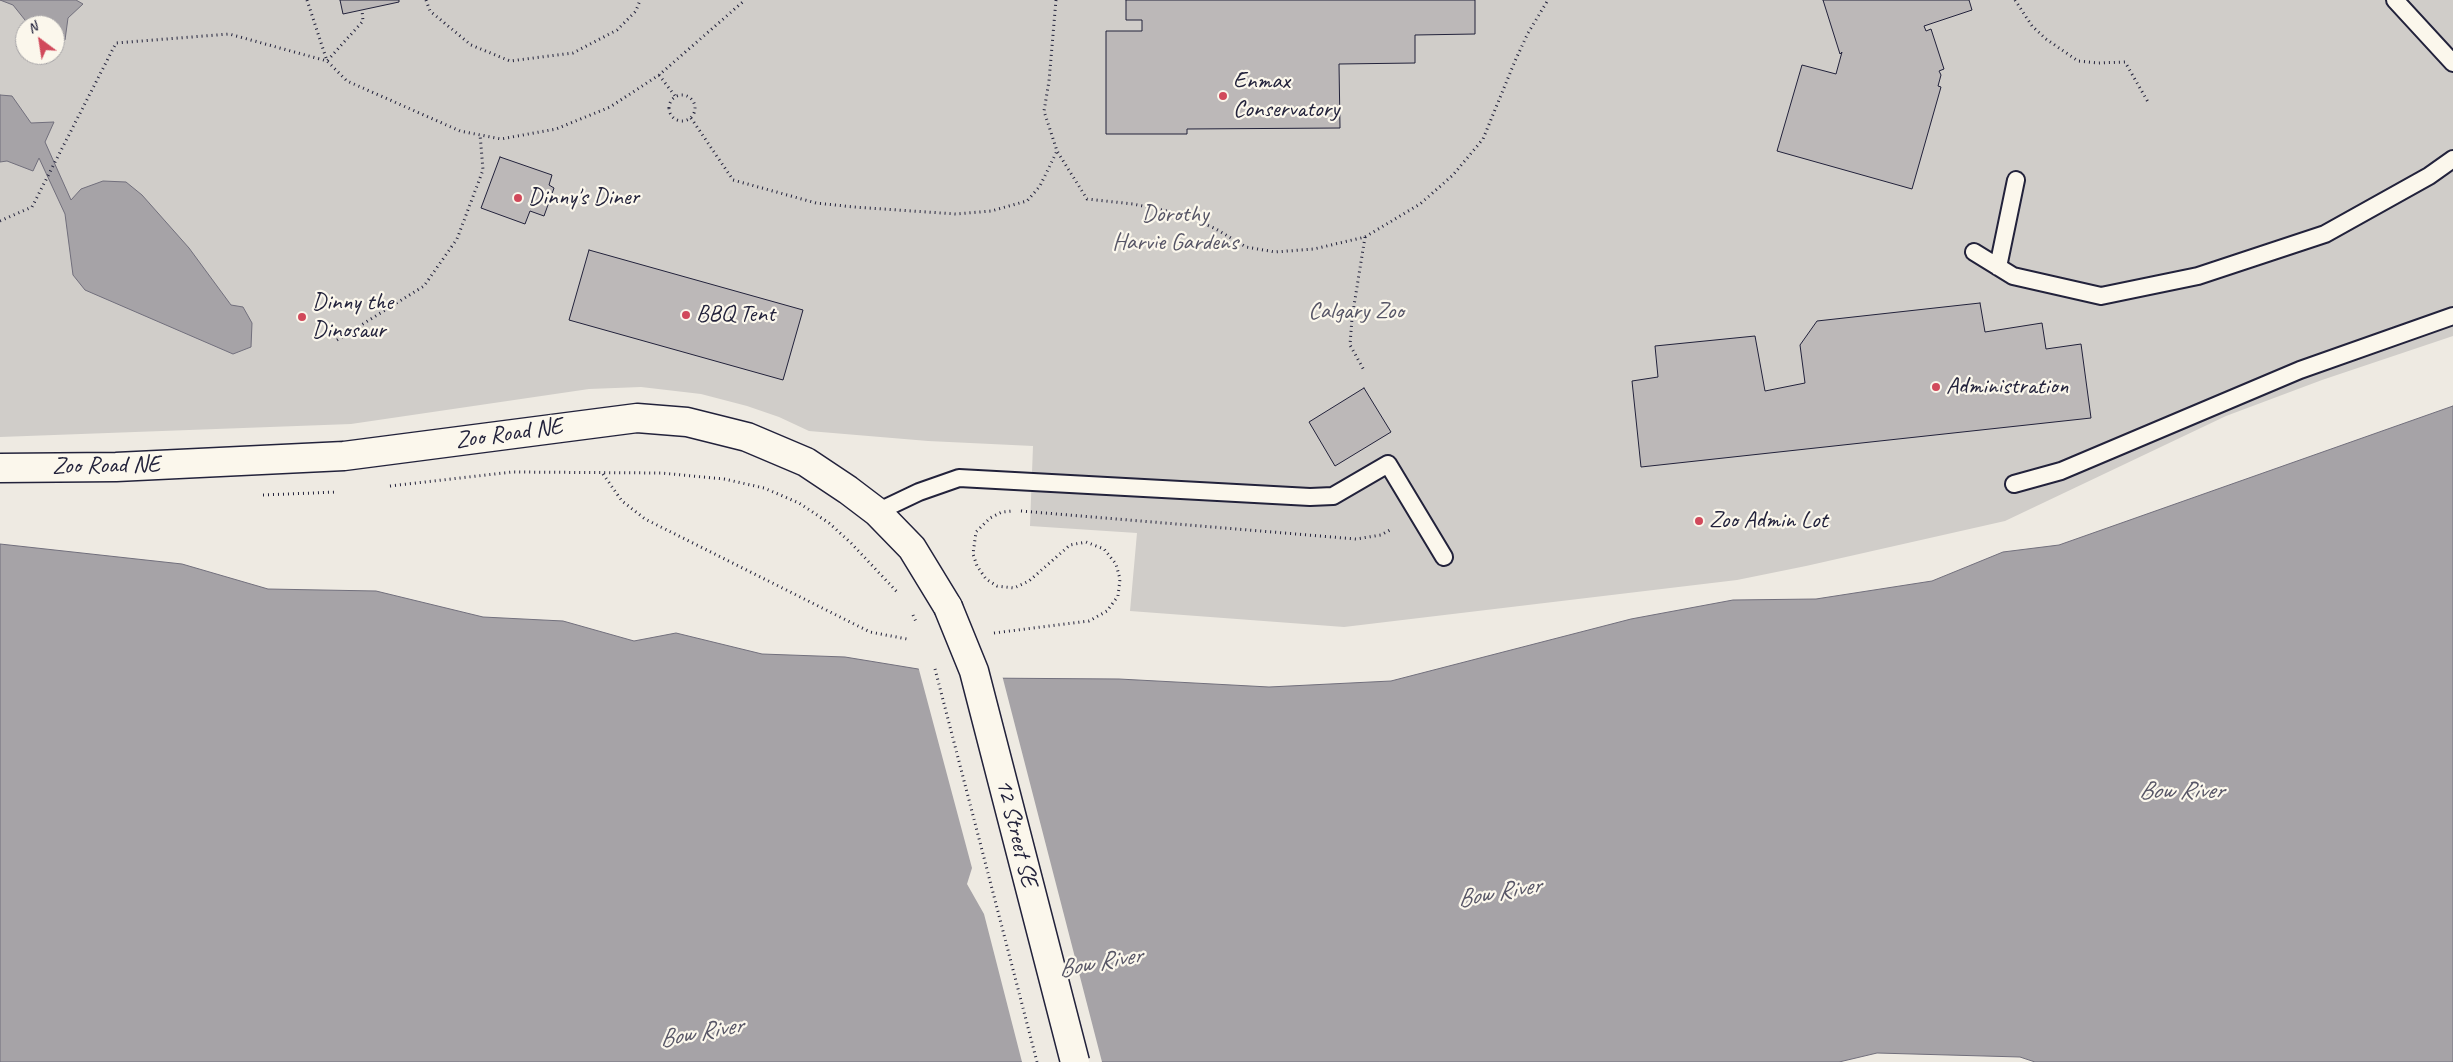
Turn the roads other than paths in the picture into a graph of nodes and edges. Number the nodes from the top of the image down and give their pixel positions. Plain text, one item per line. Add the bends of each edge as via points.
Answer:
1 (2395, 0) edge
2 (2453, 63) edge
3 (2453, 159) edge
4 (2016, 180) dead end
5 (1974, 252) dead end
6 (1998, 267) junction
7 (2453, 316) edge
8 (0, 468) edge
9 (2014, 484) dead end
10 (877, 512) junction
11 (1444, 557) dead end
12 (948, 606) joint
13 (1075, 1062) edge

1 - 2 lane
3 - 6 lane via 2429,176 2325,234 2198,276 2101,296 2013,276
4 - 6 lane
5 - 6 lane
7 - 9 lane via 2300,370 2061,471
8 - 10 street, Zoo Road NE via 344,456 637,418 687,422 747,437 806,462
10 - 11 lane via 918,492 959,478 1333,496 1388,464
10 - 12 street, Zoo Road NE via 912,548
12 - 13 street, 12 Street SE, bridge via 974,671

